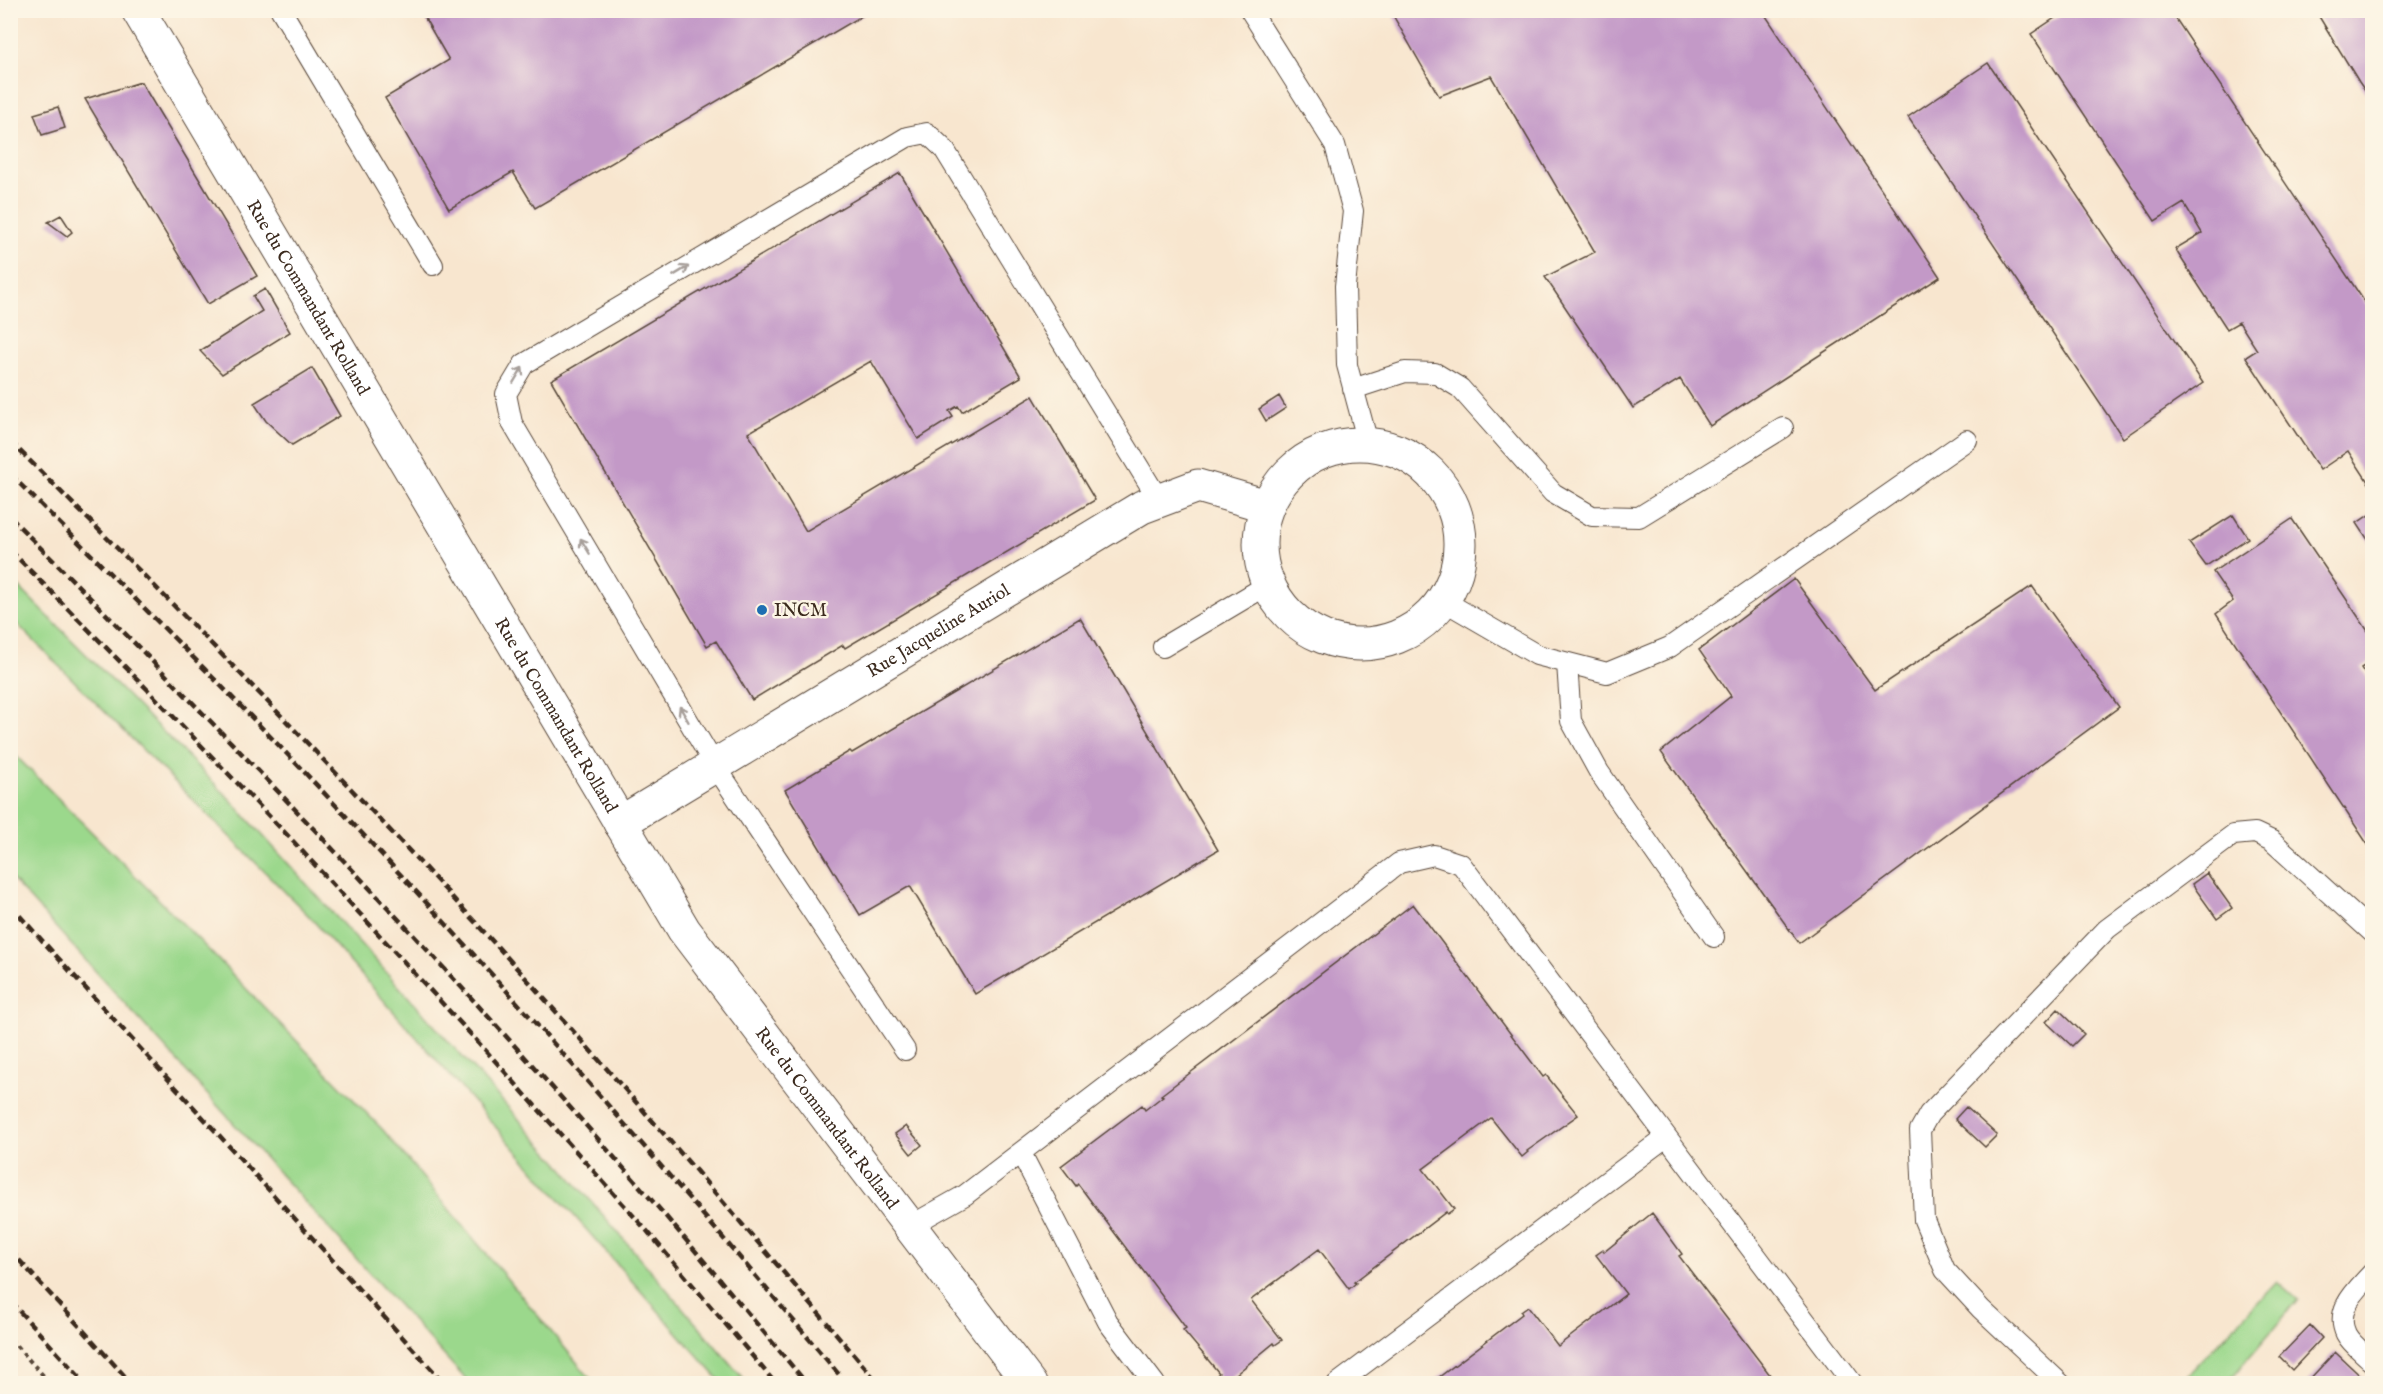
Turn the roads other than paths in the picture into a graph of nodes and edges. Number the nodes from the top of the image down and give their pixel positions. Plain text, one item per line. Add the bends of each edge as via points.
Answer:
1 (138, 10) edge
2 (281, 10) edge
3 (1250, 10) edge
4 (433, 265) dead end
5 (1353, 388) junction
6 (1783, 428) dead end
7 (1967, 440) dead end
8 (1368, 443) junction
9 (1159, 500) junction
10 (1267, 506) junction
11 (1269, 584) junction
12 (1444, 600) junction
13 (1163, 647) dead end
14 (1567, 663) junction
15 (714, 764) junction
16 (620, 823) junction
17 (2373, 932) edge
18 (1714, 937) dead end
19 (905, 1050) dead end
20 (1666, 1137) junction
21 (1021, 1153) junction
22 (910, 1226) junction
23 (2373, 1273) edge
24 (2373, 1361) edge
25 (1030, 1383) edge
26 (1155, 1383) edge
27 (1337, 1383) edge
28 (1853, 1383) edge
29 (2061, 1383) edge

1 - 16 street, Rue du Commandant Rolland
2 - 4 lane
3 - 5 lane via 1335,145 1353,211 1345,286 1347,365
5 - 6 lane via 1405,372 1435,373 1460,388 1553,494 1592,516 1639,517
5 - 8 lane
7 - 14 lane via 1670,647 1607,673
8 - 10 street via 1341,445 1315,454 1292,469
8 - 12 street via 1395,449 1419,462 1439,482 1453,505 1460,529 1460,554 1455,579
9 - 10 street, Rue Jacqueline Auriol via 1198,486
9 - 15 street, Rue Jacqueline Auriol
15 -> 9 lane via 512,423 506,394 524,364 897,142 927,133 944,149
10 - 11 street via 1259,541 1262,568
11 - 12 street via 1288,614 1308,631 1333,641 1360,645 1384,642 1407,633
11 - 13 lane
12 - 14 lane via 1537,655
14 - 18 lane via 1571,721 1599,772
15 - 16 street, Rue Jacqueline Auriol
15 - 19 lane
16 - 22 street, Rue du Commandant Rolland via 684,930
17 - 29 lane via 2272,841 2255,833 2233,835 2107,929 1929,1114 1920,1130 1924,1220 1945,1270
20 - 21 lane via 1461,864 1434,855 1399,863
20 - 27 lane
20 - 28 lane
21 - 22 lane via 965,1195
21 - 26 lane via 1108,1322
22 - 25 street, Rue du Commandant Rolland
23 - 24 lane via 2346,1304 2342,1322 2347,1336

